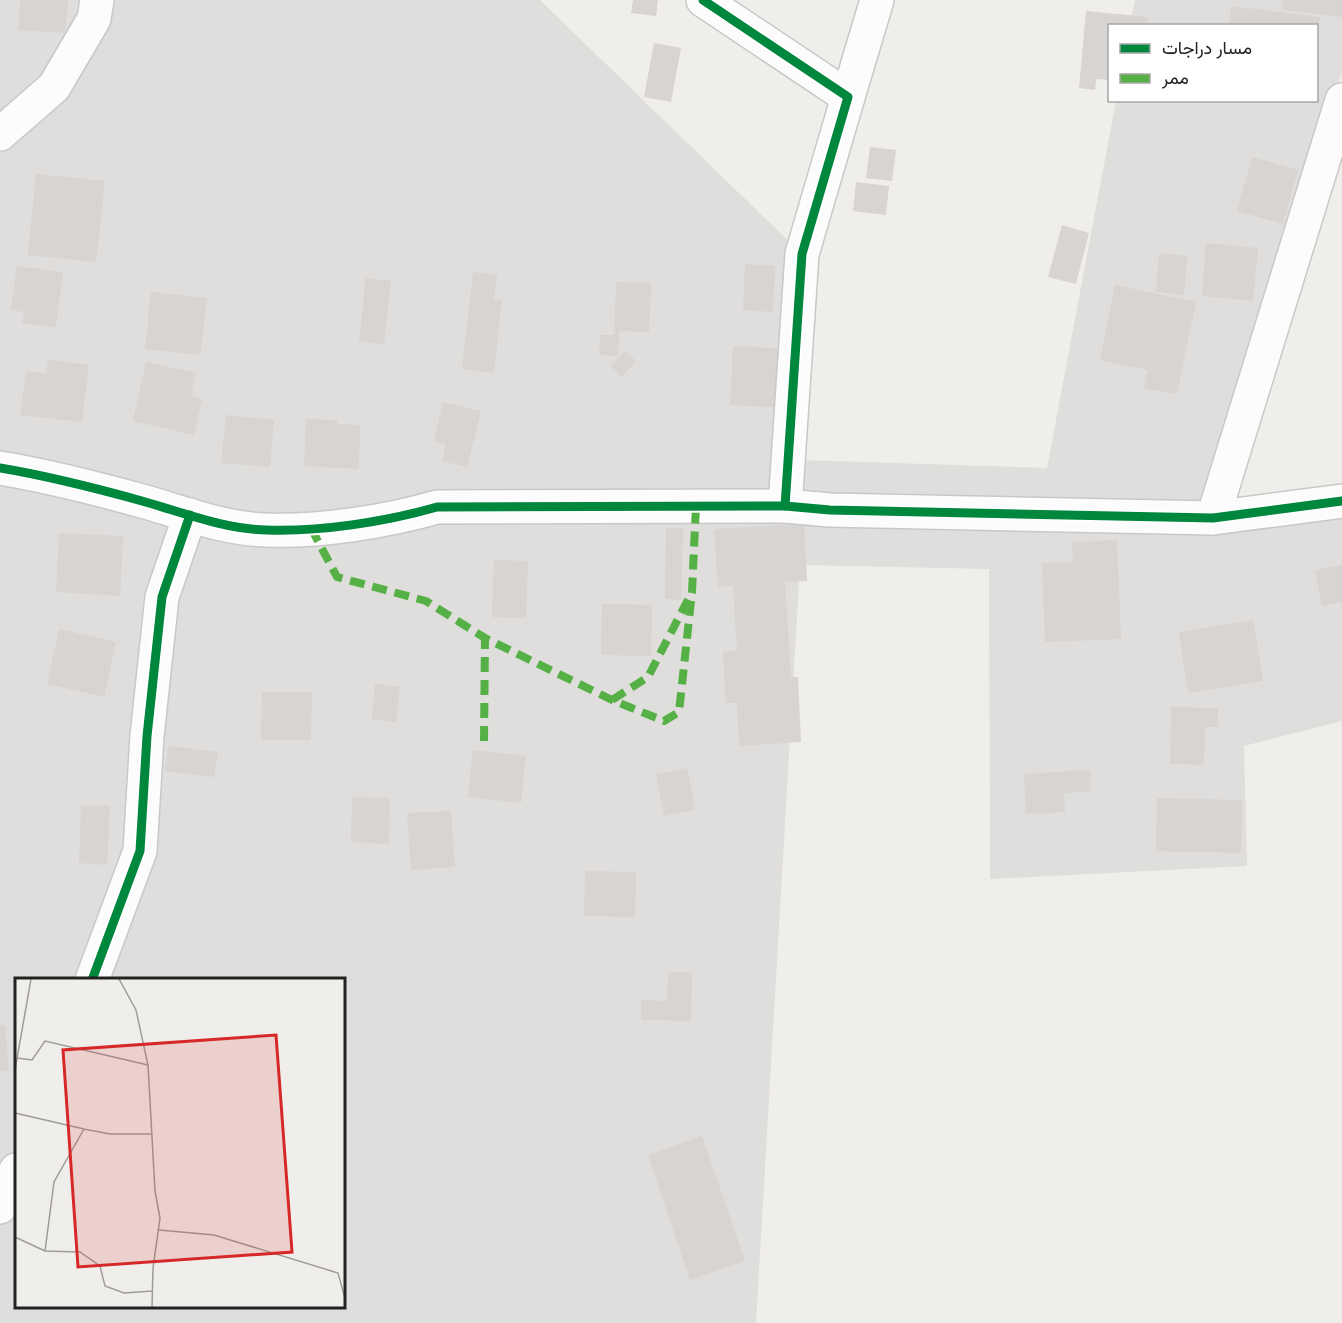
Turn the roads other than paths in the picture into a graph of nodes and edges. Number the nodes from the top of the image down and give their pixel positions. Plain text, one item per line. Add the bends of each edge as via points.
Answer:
1 (96, 0) edge
2 (703, 0) edge
3 (877, 0) edge
4 (848, 97) junction
5 (1342, 100) edge
6 (0, 134) edge
7 (0, 468) edge
8 (1342, 501) edge
9 (785, 506) junction
10 (190, 515) junction
11 (1213, 518) junction
12 (93, 978) edge
13 (15, 1172) edge
14 (0, 1207) edge

1 - 6 street via 94,19 54,87
2 - 4 street
3 - 4 street
4 - 9 street via 802,254
5 - 11 street
7 - 10 street via 52,477
8 - 11 street
9 - 10 street via 437,507 355,523 265,530
9 - 11 street
10 - 12 street via 162,597 140,851
13 - 14 street

